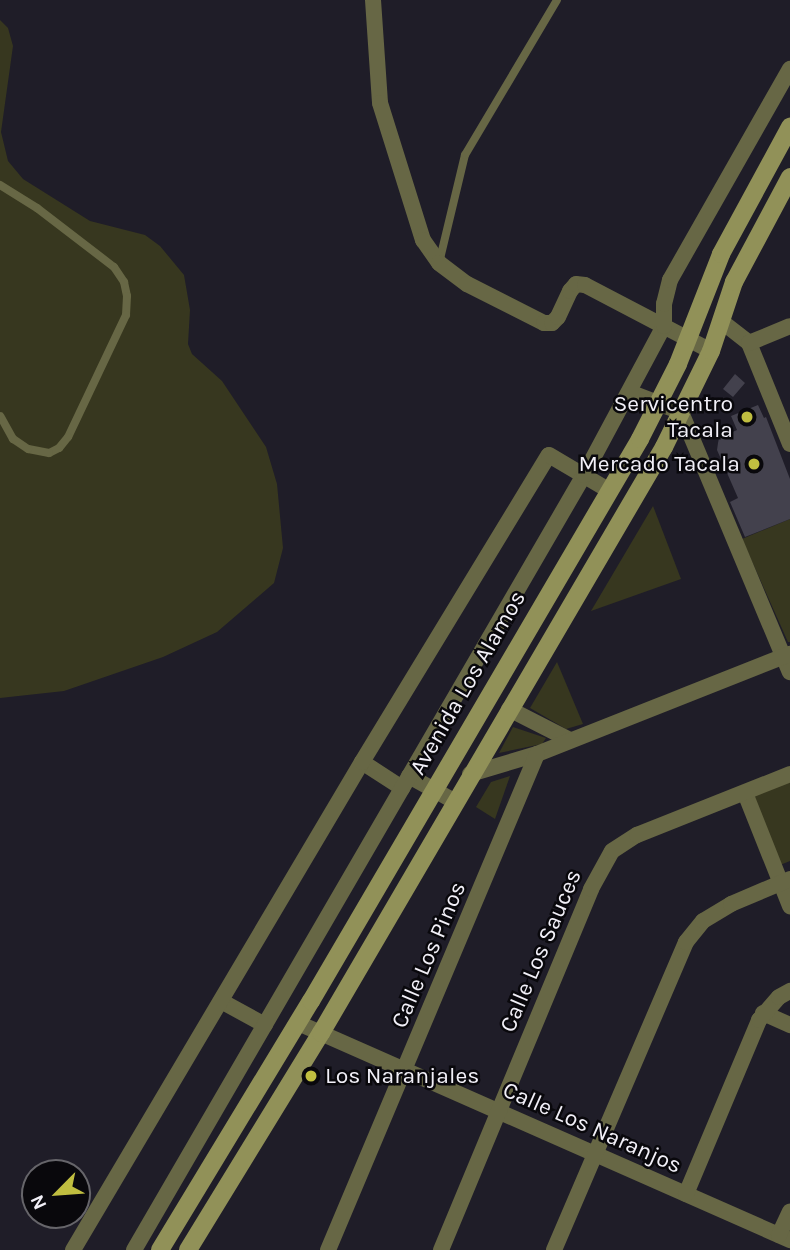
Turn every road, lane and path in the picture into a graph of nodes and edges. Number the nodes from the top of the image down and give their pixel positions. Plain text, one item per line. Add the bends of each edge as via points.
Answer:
1 (373, 0) edge
2 (557, 0) edge
3 (790, 69) edge
4 (790, 127) edge
5 (790, 177) edge
6 (0, 184) edge
7 (439, 263) junction
8 (721, 321) junction
9 (663, 326) junction
10 (790, 326) edge
11 (688, 339) junction
12 (749, 344) junction
13 (711, 351) junction
14 (629, 392) junction
15 (659, 404) junction
16 (681, 412) junction
17 (0, 416) edge
18 (790, 444) edge
19 (584, 475) junction
20 (610, 491) junction
21 (787, 655) edge
22 (790, 672) edge
23 (509, 709) junction
24 (569, 740) junction
25 (537, 754) junction
26 (362, 762) junction
27 (470, 774) junction
28 (790, 774) edge
29 (406, 782) junction
30 (434, 790) junction
31 (745, 793) junction
32 (454, 802) junction
33 (785, 881) edge
34 (790, 906) edge
35 (790, 991) edge
36 (221, 1001) junction
37 (763, 1013) junction
38 (298, 1023) junction
39 (265, 1025) junction
40 (790, 1025) edge
41 (321, 1033) junction
42 (405, 1070) junction
43 (500, 1112) junction
44 (595, 1154) junction
45 (686, 1194) junction
46 (790, 1211) edge
47 (785, 1238) edge
48 (73, 1250) edge
49 (134, 1250) edge
50 (160, 1250) edge
51 (188, 1250) edge
52 (328, 1250) edge
53 (441, 1250) edge
54 (554, 1250) edge

1 - 7 street via 380,103 423,240
2 - 7 lane via 465,155
3 - 9 street via 670,280
4 - 11 main road, Avenida Los Alamos via 721,254
5 - 8 main road, Avenida Los Alamos via 734,282
6 - 17 lane via 114,267 127,296 126,315 59,448 49,453 28,449 13,439
7 - 9 street via 467,284 544,323 558,317 576,284
8 - 12 street
8 - 13 main road, Avenida Los Alamos
9 - 11 street
9 - 14 street
10 - 12 street
11 - 13 street
11 - 15 main road, Avenida Los Alamos
12 - 18 street
13 - 16 main road, Avenida Los Alamos
14 - 15 street
14 - 19 street
15 - 16 street
15 - 20 main road, Avenida Los Alamos
16 - 21 street
16 - 23 main road, Avenida Los Alamos
19 - 20 street
19 - 26 street via 549,455
19 - 29 street
20 - 30 main road, Avenida Los Alamos
21 - 22 street
21 - 24 street
23 - 24 street
23 - 27 main road, Avenida Los Alamos
24 - 25 street
25 - 27 street
25 - 42 street, Calle Los Pinos
26 - 29 street
26 - 36 street
27 - 32 main road, Avenida Los Alamos
28 - 31 street, Calle Los Sauces
29 - 30 street
29 - 39 street
30 - 32 street
30 - 38 main road, Avenida Los Alamos
31 - 33 street
31 - 43 street, Calle Los Sauces via 638,835 612,851 591,889
32 - 41 main road, Avenida Los Alamos
33 - 34 street
33 - 44 street via 712,915 686,942
35 - 37 street
36 - 39 street
36 - 48 street
37 - 40 street
37 - 45 street
38 - 41 street, Calle Los Naranjos
38 - 50 main road, Avenida Los Alamos
39 - 49 street
41 - 42 street, Calle Los Naranjos
41 - 51 main road, Avenida Los Alamos
42 - 43 street, Calle Los Naranjos
42 - 52 street, Calle Los Pinos
43 - 44 street, Calle Los Naranjos
43 - 53 street, Calle Los Sauces
44 - 45 street, Calle Los Naranjos
44 - 54 street
45 - 47 street, Calle Los Naranjos
46 - 47 street

